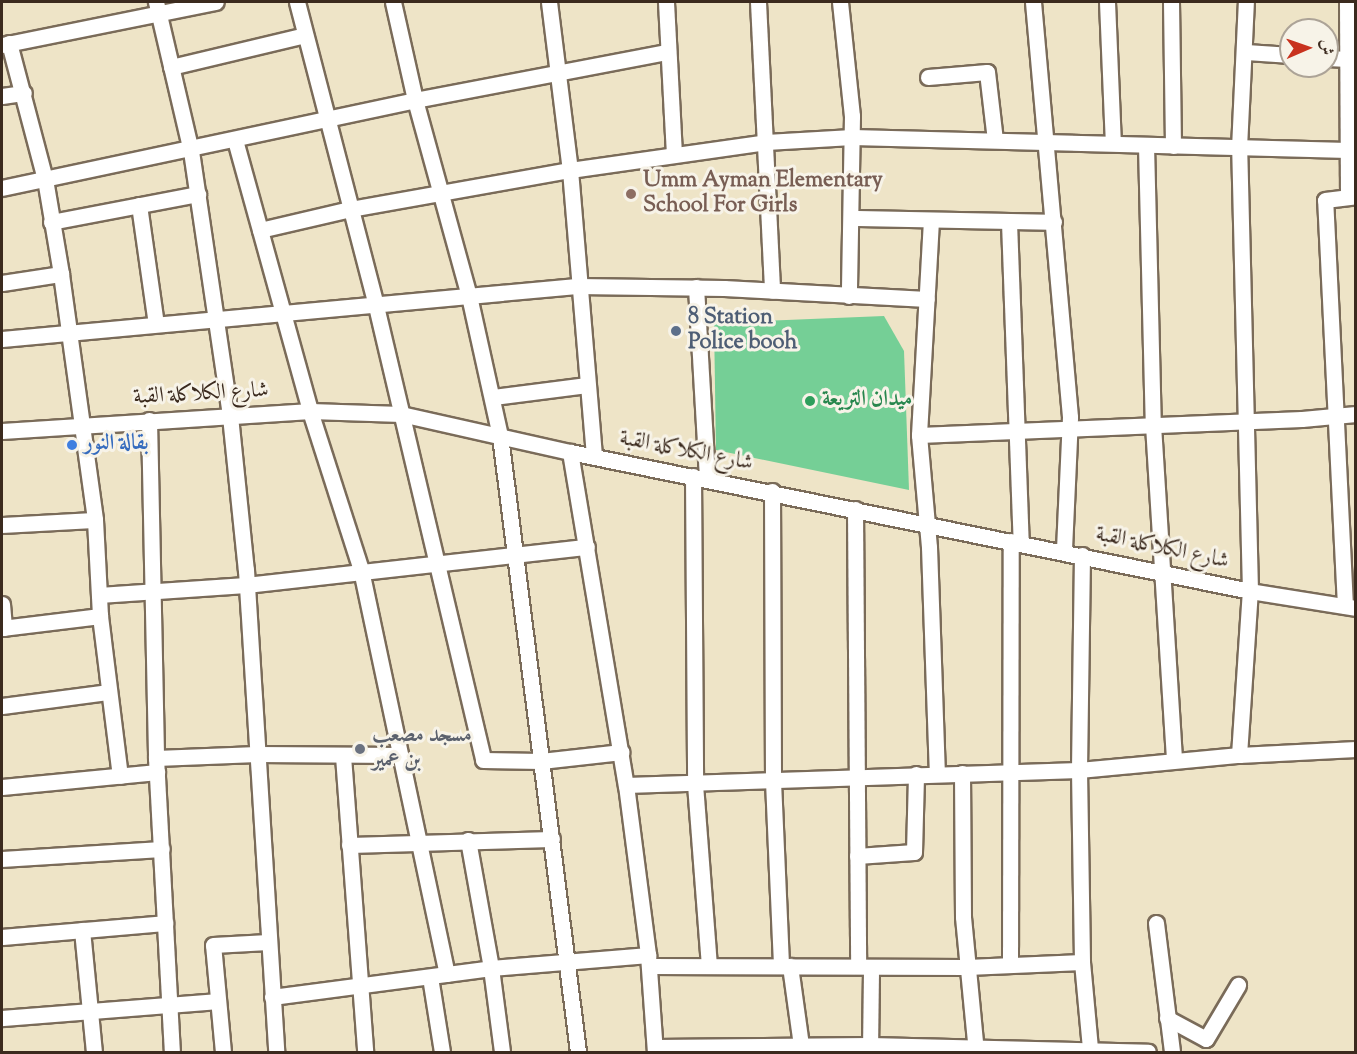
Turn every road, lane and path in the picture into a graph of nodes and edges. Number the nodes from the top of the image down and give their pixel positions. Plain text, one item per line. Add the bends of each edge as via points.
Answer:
1 (216, 2) edge
2 (297, 2) edge
3 (393, 2) edge
4 (549, 2) edge
5 (666, 2) edge
6 (759, 2) edge
7 (840, 2) edge
8 (1033, 2) edge
9 (1107, 2) edge
10 (1171, 2) edge
11 (1246, 2) edge
12 (1347, 2) edge
13 (157, 7) edge
14 (306, 35) junction
15 (5, 44) edge
16 (667, 52) junction
17 (1246, 52) junction
18 (1279, 54) edge
19 (1339, 59) edge
20 (1348, 59) junction
21 (171, 67) junction
22 (559, 73) junction
23 (928, 77) dead end
24 (24, 93) junction
25 (2, 96) edge
26 (415, 100) junction
27 (326, 119) junction
28 (852, 138) junction
29 (235, 140) junction
30 (994, 140) junction
31 (1048, 140) junction
32 (766, 142) junction
33 (1113, 143) junction
34 (1146, 145) junction
35 (1173, 146) junction
36 (1239, 148) junction
37 (1348, 150) junction
38 (191, 151) junction
39 (674, 154) junction
40 (570, 170) junction
41 (45, 179) junction
42 (2, 188) edge
43 (198, 194) junction
44 (441, 194) junction
45 (1352, 196) edge
46 (139, 205) junction
47 (350, 209) junction
48 (852, 218) junction
49 (931, 220) junction
50 (51, 222) junction
51 (1009, 222) junction
52 (1054, 222) junction
53 (260, 230) junction
54 (61, 274) junction
55 (2, 283) edge
56 (577, 286) junction
57 (696, 287) junction
58 (772, 291) junction
59 (469, 296) junction
60 (849, 296) junction
61 (927, 299) junction
62 (376, 306) junction
63 (284, 315) junction
64 (218, 321) junction
65 (156, 324) junction
66 (69, 333) junction
67 (2, 339) edge
68 (587, 385) junction
69 (493, 397) junction
70 (310, 411) junction
71 (401, 414) junction
72 (1356, 414) edge
73 (230, 416) junction
74 (1336, 416) junction
75 (149, 420) junction
76 (1245, 422) junction
77 (1153, 424) junction
78 (79, 427) junction
79 (1070, 427) junction
80 (1018, 430) junction
81 (2, 431) edge
82 (919, 435) junction
83 (500, 436) junction
84 (570, 452) junction
85 (594, 457) junction
86 (700, 477) junction
87 (772, 491) junction
88 (855, 509) junction
89 (95, 520) junction
90 (2, 525) edge
91 (927, 525) junction
92 (1016, 542) junction
93 (587, 547) junction
94 (1064, 551) junction
95 (1082, 555) junction
96 (515, 556) junction
97 (439, 565) junction
98 (361, 570) junction
99 (1162, 572) junction
100 (246, 585) junction
101 (1250, 591) junction
102 (152, 592) junction
103 (99, 595) junction
104 (2, 604) edge
105 (1350, 607) edge
106 (100, 616) junction
107 (3, 628) edge
108 (109, 692) junction
109 (2, 706) edge
110 (1356, 749) edge
111 (621, 752) junction
112 (257, 754) junction
113 (400, 755) junction
114 (1239, 755) junction
115 (343, 756) junction
116 (541, 760) junction
117 (1174, 760) junction
118 (157, 765) junction
119 (1079, 770) junction
120 (1011, 772) junction
121 (937, 773) junction
122 (962, 773) junction
123 (916, 774) junction
124 (120, 776) junction
125 (856, 776) junction
126 (773, 781) junction
127 (695, 784) junction
128 (626, 785) junction
129 (2, 787) edge
130 (552, 839) junction
131 (468, 840) junction
132 (419, 842) junction
133 (349, 845) junction
134 (162, 849) junction
135 (857, 856) junction
136 (2, 859) edge
137 (165, 923) junction
138 (1156, 924) dead end
139 (82, 930) junction
140 (2, 938) edge
141 (268, 942) junction
142 (648, 960) junction
143 (568, 962) junction
144 (1082, 962) junction
145 (709, 965) junction
146 (1010, 965) junction
147 (785, 966) junction
148 (864, 966) junction
149 (967, 967) junction
150 (491, 968) junction
151 (447, 974) junction
152 (430, 977) junction
153 (1238, 985) dead end
154 (359, 987) junction
155 (272, 997) junction
156 (217, 1001) junction
157 (169, 1004) junction
158 (90, 1010) junction
159 (2, 1018) edge
160 (1167, 1018) junction
161 (801, 1048) edge
162 (870, 1049) edge
163 (1090, 1049) junction
164 (655, 1050) edge
165 (976, 1050) edge
166 (274, 1052) edge
167 (94, 1053) edge
168 (172, 1053) edge
169 (223, 1053) edge
170 (365, 1053) edge
171 (442, 1053) edge
172 (502, 1053) edge
173 (578, 1053) edge
174 (1148, 1053) edge
175 (1172, 1053) edge

1 - 13 street
2 - 14 street
3 - 26 street
4 - 22 street
5 - 16 street
6 - 32 street
7 - 28 street
8 - 31 street
9 - 33 street
10 - 35 street
11 - 17 street
12 - 20 street
13 - 15 street
13 - 21 street
14 - 21 street
14 - 27 street
15 - 24 street
16 - 22 street
16 - 39 street
17 - 18 street
17 - 36 street
19 - 20 street
20 - 37 street
21 - 38 street
22 - 26 street
22 - 40 street
23 - 30 street via 987,72
24 - 25 street
24 - 41 street
26 - 27 street
26 - 44 street
27 - 29 street
27 - 47 street
28 - 30 street
28 - 32 street
28 - 48 street
29 - 38 street
29 - 53 street
30 - 31 street
31 - 33 street
31 - 52 street
32 - 39 street
32 - 58 street
33 - 34 street
34 - 35 street
34 - 77 street
35 - 36 street
36 - 37 street
36 - 76 street
37 - 45 street
38 - 41 street
38 - 43 street
39 - 40 street
40 - 44 street
40 - 56 street
41 - 42 street
41 - 50 street
43 - 46 street
43 - 64 street
44 - 47 street
44 - 59 street
45 - 74 street via 1325,200
46 - 50 street
46 - 65 street
47 - 53 street
47 - 62 street
48 - 49 street
48 - 60 street
49 - 51 street
49 - 61 street
50 - 54 street
51 - 52 street
51 - 80 street
52 - 79 street
53 - 63 street
54 - 55 street
54 - 66 street
56 - 57 street
56 - 59 street
56 - 68 street
57 - 58 street
57 - 86 street
58 - 60 street
59 - 62 street
59 - 69 street
60 - 61 street
61 - 82 street
62 - 63 street
62 - 71 street
63 - 64 street
63 - 70 street
64 - 65 street
64 - 73 street
65 - 66 street
66 - 67 street
66 - 78 street
68 - 69 street
68 - 85 street
69 - 83 street
70 - 71 street, شارع الكلاكلة القبة
70 - 73 street, شارع الكلاكلة القبة
70 - 98 street
71 - 83 street, شارع الكلاكلة القبة
71 - 97 street
72 - 74 street
73 - 75 street, شارع الكلاكلة القبة
73 - 100 street
74 - 76 street
74 - 105 street
75 - 78 street, شارع الكلاكلة القبة
75 - 102 street
76 - 77 street
76 - 101 street
77 - 79 street
77 - 99 street
78 - 81 street, شارع الكلاكلة القبة
78 - 89 street
79 - 80 street
79 - 94 street
80 - 82 street
80 - 92 street
82 - 91 street
83 - 84 street, شارع الكلاكلة القبة
83 - 96 street
84 - 85 street, شارع الكلاكلة القبة
84 - 93 street
85 - 86 street, شارع الكلاكلة القبة
86 - 87 street, شارع الكلاكلة القبة
86 - 127 street
87 - 88 street, شارع الكلاكلة القبة
87 - 126 street
88 - 91 street, شارع الكلاكلة القبة
88 - 125 street
89 - 90 street
89 - 103 street
91 - 92 street, شارع الكلاكلة القبة
91 - 121 street
92 - 94 street, شارع الكلاكلة القبة
92 - 120 street
93 - 96 street
93 - 111 street
94 - 95 street, شارع الكلاكلة القبة
95 - 99 street, شارع الكلاكلة القبة
95 - 119 street
96 - 97 street
96 - 116 street
97 - 98 street
97 - 116 street via 483,760
98 - 100 street
98 - 113 street
99 - 101 street, شارع الكلاكلة القبة
99 - 117 street
100 - 102 street
100 - 112 street
101 - 105 street, شارع الكلاكلة القبة
101 - 114 street
102 - 103 street
102 - 118 street
103 - 106 street
104 - 107 street
106 - 107 street
106 - 108 street
108 - 109 street
108 - 124 street
110 - 114 street
111 - 116 street
111 - 128 street
112 - 115 street
112 - 118 street
112 - 141 street
113 - 115 street
113 - 132 street
114 - 117 street
115 - 133 street
116 - 130 street
117 - 119 street
118 - 124 street
118 - 134 street
119 - 120 street
119 - 144 street
120 - 122 street
120 - 146 street
121 - 122 street
121 - 123 street
122 - 149 street
123 - 125 street
123 - 135 street via 914,852
124 - 129 street
125 - 126 street
125 - 135 street
126 - 127 street
126 - 147 street
127 - 128 street
127 - 145 street
128 - 142 street
130 - 131 street
130 - 143 street
131 - 132 street
131 - 150 street
132 - 133 street
132 - 151 street
133 - 154 street
134 - 136 street
134 - 137 street
135 - 148 street
137 - 139 street
137 - 157 street
138 - 160 street
139 - 140 street
139 - 158 street
141 - 155 street
141 - 156 street via 213,945
142 - 143 street
142 - 145 street
142 - 164 street
143 - 150 street
143 - 173 street
144 - 146 street
144 - 163 street
145 - 147 street
146 - 149 street
147 - 148 street
147 - 161 street
148 - 149 street
148 - 162 street
149 - 165 street
150 - 151 street
150 - 172 street
151 - 152 street
152 - 154 street
152 - 171 street
153 - 160 street via 1206,1039
154 - 155 street
154 - 170 street
155 - 166 street
156 - 157 street
156 - 169 street
157 - 158 street
157 - 168 street
158 - 159 street
158 - 167 street
160 - 175 street
161 - 162 street
161 - 164 street
162 - 165 street
163 - 165 street
163 - 174 street

